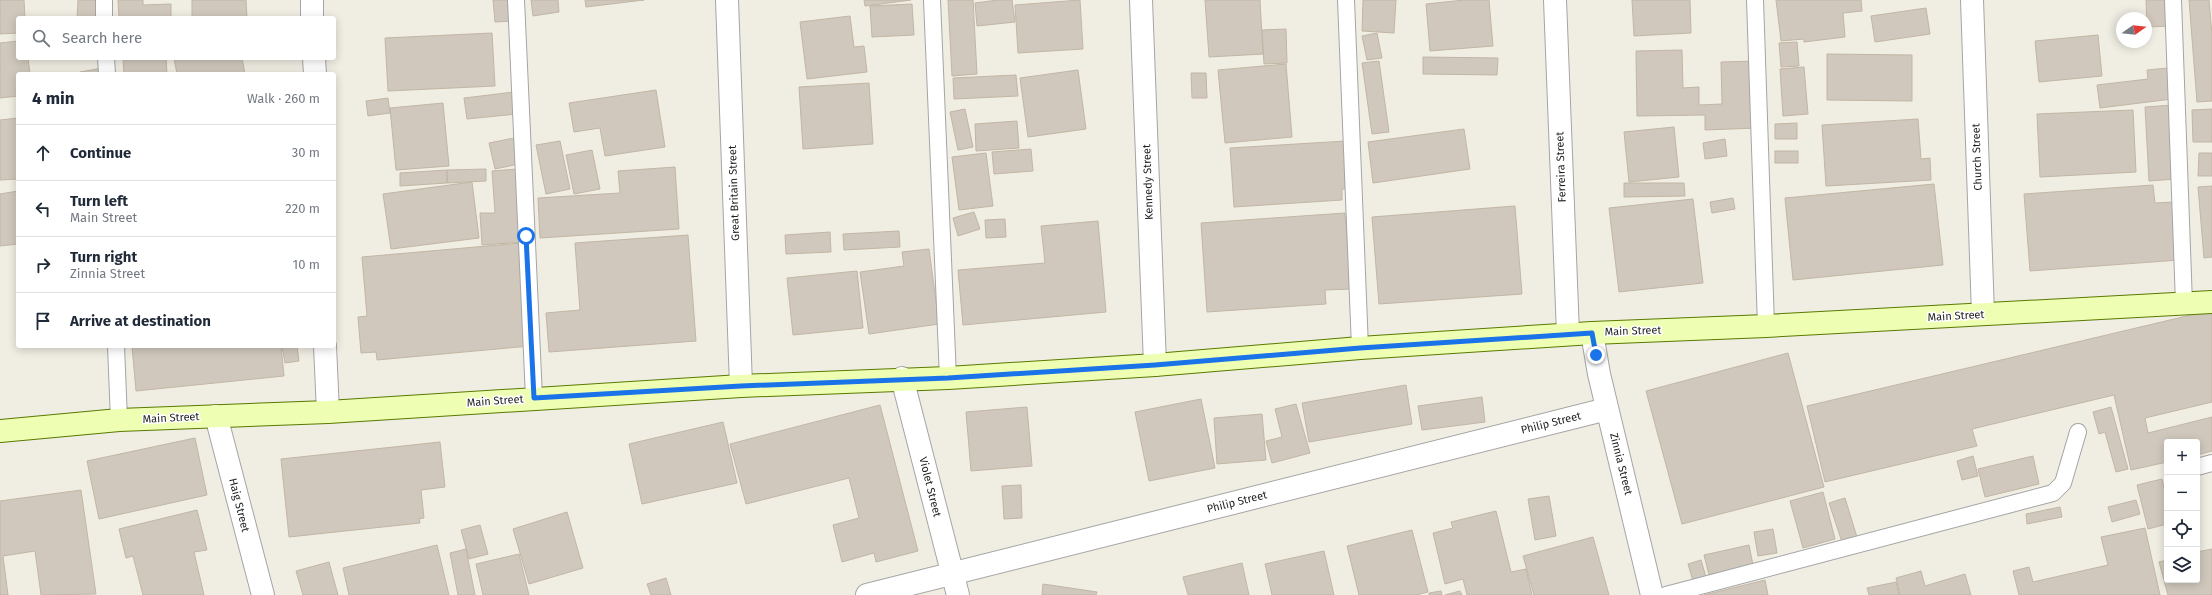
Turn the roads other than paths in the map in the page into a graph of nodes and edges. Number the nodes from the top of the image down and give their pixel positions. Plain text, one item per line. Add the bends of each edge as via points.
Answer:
1 (104, 0) edge
2 (312, 0) edge
3 (516, 0) edge
4 (727, 0) edge
5 (932, 0) edge
6 (1141, 0) edge
7 (1346, 0) edge
8 (1555, 0) edge
9 (1755, 0) edge
10 (1972, 0) edge
11 (2173, 0) edge
12 (104, 16) edge
13 (312, 16) edge
14 (106, 60) edge
15 (314, 60) edge
16 (107, 72) edge
17 (315, 72) edge
18 (2212, 302) edge
19 (2184, 304) junction
20 (1983, 314) junction
21 (1766, 326) junction
22 (1592, 333) junction
23 (1568, 334) junction
24 (116, 348) edge
25 (325, 348) edge
26 (1360, 348) junction
27 (1155, 365) junction
28 (902, 378) junction
29 (948, 378) junction
30 (741, 386) junction
31 (534, 398) junction
32 (1607, 409) junction
33 (328, 412) junction
34 (216, 416) junction
35 (119, 420) junction
36 (0, 430) edge
37 (2078, 432) dead end
38 (2212, 463) edge
39 (2200, 466) edge
40 (955, 585) edge
41 (263, 595) edge
42 (867, 595) edge
43 (1652, 595) edge
44 (1666, 595) edge

1 - 12 lane
2 - 13 street
3 - 31 lane
4 - 30 street, Great Britain Street
5 - 29 lane
6 - 27 street, Kennedy Street
7 - 26 lane
8 - 23 street, Ferreira Street
9 - 21 lane
10 - 20 street, Church Street
11 - 19 lane
14 - 16 lane
15 - 17 street
18 - 19 main road, Main Street
19 - 20 main road, Main Street
20 - 21 main road, Main Street
21 - 22 main road, Main Street
22 - 23 main road, Main Street
22 - 32 street, Zinnia Street
23 - 26 main road, Main Street
24 - 35 lane
25 - 33 street
26 - 27 main road, Main Street
27 - 29 main road, Main Street
28 - 29 main road, Main Street
28 - 30 main road, Main Street
28 - 40 street, Violet Street
30 - 31 main road, Main Street
31 - 33 main road, Main Street
32 - 40 street, Philip Street
32 - 43 street, Zinnia Street
33 - 34 main road, Main Street
34 - 35 main road, Main Street
34 - 41 street, Haig Street
35 - 36 main road, Main Street
37 - 44 lane via 2063,483 2053,493
38 - 39 lane
40 - 42 street, Philip Street

